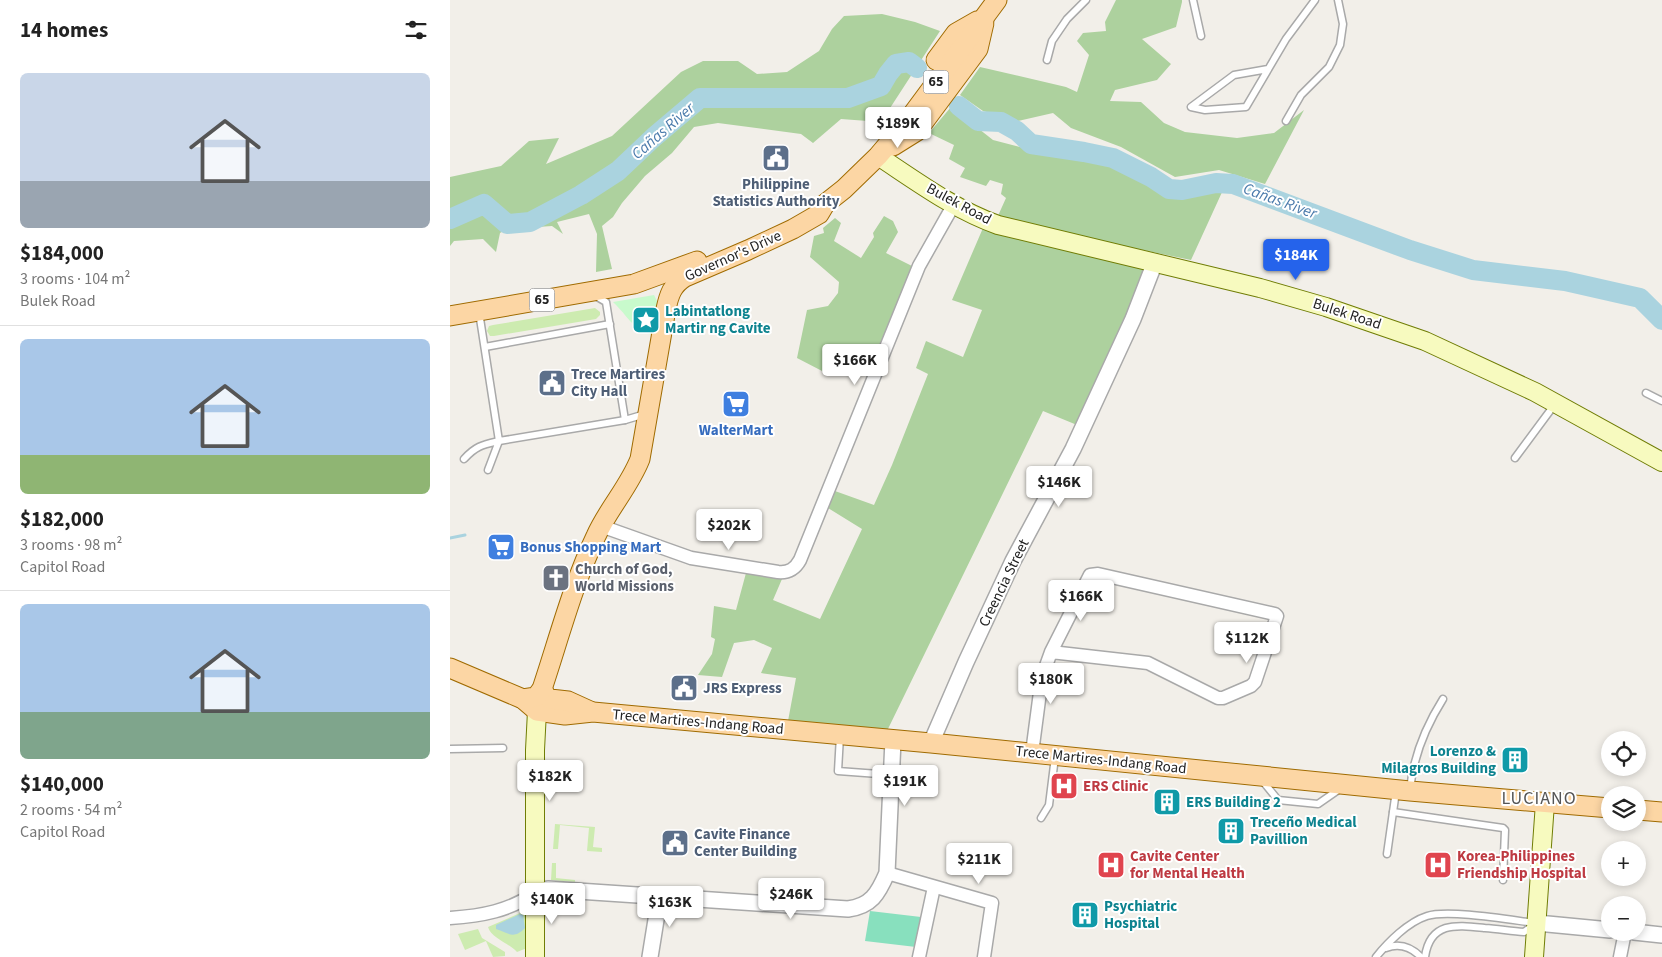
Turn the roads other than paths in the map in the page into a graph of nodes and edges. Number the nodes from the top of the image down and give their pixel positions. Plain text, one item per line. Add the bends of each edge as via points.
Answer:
1 (998, 0) edge
2 (1086, 0) edge
3 (1193, 0) edge
4 (1315, 0) edge
5 (1338, 0) edge
6 (1201, 36) dead end
7 (1047, 60) dead end
8 (1268, 69) junction
9 (1286, 121) dead end
10 (878, 156) junction
11 (825, 204) junction
12 (954, 204) junction
13 (1155, 262) junction
14 (634, 284) junction
15 (588, 292) junction
16 (666, 309) junction
17 (479, 311) junction
18 (450, 316) edge
19 (610, 324) junction
20 (485, 348) junction
21 (1646, 393) dead end
22 (1662, 401) edge
23 (1555, 403) junction
24 (649, 416) junction
25 (625, 420) junction
26 (499, 441) junction
27 (1515, 458) dead end
28 (464, 459) dead end
29 (1662, 462) edge
30 (488, 470) dead end
31 (601, 526) junction
32 (1051, 652) junction
33 (450, 668) edge
34 (542, 689) junction
35 (1442, 699) dead end
36 (530, 705) junction
37 (593, 712) junction
38 (840, 734) junction
39 (893, 740) junction
40 (931, 743) junction
41 (503, 748) dead end
42 (450, 749) edge
43 (1032, 754) junction
44 (1055, 756) junction
45 (892, 775) junction
46 (1403, 791) junction
47 (1545, 803) junction
48 (1601, 807) edge
49 (1646, 811) edge
50 (1393, 812) junction
51 (1662, 812) edge
52 (1041, 818) dead end
53 (1387, 854) dead end
54 (887, 873) junction
55 (1503, 880) dead end
56 (934, 887) junction
57 (536, 892) junction
58 (660, 895) junction
59 (1462, 915) junction
60 (450, 918) edge
61 (1537, 923) junction
62 (1461, 925) junction
63 (1601, 929) edge
64 (1646, 933) edge
65 (1662, 935) edge
66 (1623, 941) edge
67 (1378, 955) edge
68 (535, 957) edge
69 (650, 957) edge
70 (919, 957) edge
71 (984, 957) edge
72 (1420, 957) edge
73 (1425, 957) edge
74 (1534, 957) edge
75 (1620, 957) edge

1 - 10 main road, Governor's Drive / 65
2 - 7 lane via 1052,41
3 - 6 lane
4 - 8 lane
5 - 9 lane via 1343,24 1340,45 1329,67 1301,95
8 - 8 lane via 1234,75 1191,107 1205,110 1246,108
10 - 11 main road, Governor's Drive / 65
10 - 12 main road, Bulek Road
11 - 14 main road, Governor's Drive / 65 via 813,205 744,241
11 - 16 main road, Governor's Drive / 65 via 819,214 801,225 685,277 672,289
12 - 13 main road, Bulek Road via 1006,227
12 - 31 street via 919,266 800,560 793,569 778,572 699,560
13 - 23 main road, Bulek Road via 1289,296 1416,338 1482,366
13 - 40 street, Creencia Street via 1133,319 1081,432 1002,585
14 - 15 main road, Governor's Drive / 65
14 - 16 main road, Governor's Drive / 65 via 656,289 662,295
15 - 17 main road, Governor's Drive / 65
15 - 19 lane via 606,302
16 - 24 main road
17 - 18 main road, Governor's Drive / 65
17 - 20 lane
19 - 20 lane
19 - 25 lane
20 - 26 lane
21 - 22 lane
23 - 27 lane
23 - 29 main road, Bulek Road
24 - 25 lane
24 - 31 main road via 638,464
25 - 26 lane
26 - 28 lane via 473,449
26 - 30 lane
31 - 34 main road via 577,583
32 - 32 street via 1148,663 1220,698 1255,682 1277,616 1092,573 1087,577
32 - 43 street via 1040,684
33 - 36 main road, Trece Martires-Indang Road
34 - 36 main road
34 - 37 main road, Trece Martires-Indang Road via 550,699 568,701
35 - 46 lane via 1422,739 1411,778
36 - 37 main road, Trece Martires-Indang Road via 565,715
36 - 57 main road via 535,737
37 - 38 main road, Trece Martires-Indang Road
38 - 39 main road, Trece Martires-Indang Road
38 - 45 lane via 838,771
39 - 40 main road, Trece Martires-Indang Road
39 - 45 street
40 - 43 main road, Trece Martires-Indang Road
41 - 42 lane
43 - 44 main road, Trece Martires-Indang Road
44 - 46 main road, Trece Martires-Indang Road
44 - 52 lane via 1049,805
45 - 54 street
46 - 47 main road, Trece Martires-Indang Road
46 - 50 lane
47 - 48 main road, Trece Martires-Indang Road
47 - 61 main road
49 - 51 main road
50 - 53 lane
50 - 55 lane via 1503,828
54 - 56 street
54 - 58 street via 870,902 848,909
56 - 70 street
56 - 71 street via 992,903
57 - 58 street via 548,889
57 - 60 street via 501,910
57 - 68 main road
58 - 69 street
59 - 61 lane
59 - 62 lane
59 - 67 lane via 1436,914 1418,920
61 - 62 lane via 1524,932
61 - 63 street
61 - 74 main road
62 - 73 lane via 1446,927 1436,933 1429,942
64 - 65 street
66 - 75 street
67 - 72 lane via 1386,948 1398,946 1412,949

